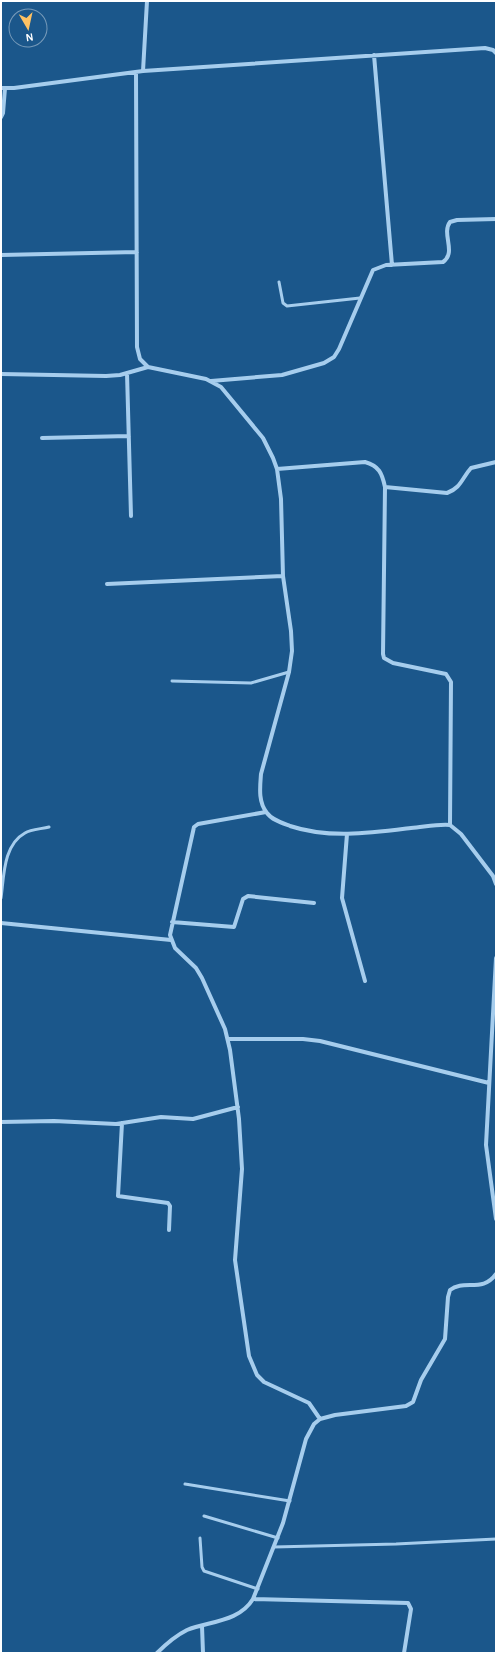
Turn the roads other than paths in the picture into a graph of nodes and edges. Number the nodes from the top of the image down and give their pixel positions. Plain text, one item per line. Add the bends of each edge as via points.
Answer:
1 (147, 1) edge
2 (496, 53) edge
3 (374, 55) junction
4 (143, 71) junction
5 (136, 72) junction
6 (3, 88) edge
7 (1, 117) edge
8 (496, 219) edge
9 (137, 252) junction
10 (1, 255) edge
11 (392, 265) junction
12 (280, 282) dead end
13 (360, 298) junction
14 (148, 367) junction
15 (127, 373) junction
16 (1, 374) edge
17 (211, 381) junction
18 (129, 436) junction
19 (42, 438) dead end
20 (496, 462) edge
21 (277, 469) junction
22 (385, 486) junction
23 (131, 516) dead end
24 (282, 576) junction
25 (107, 584) dead end
26 (289, 672) junction
27 (172, 681) dead end
28 (266, 812) junction
29 (450, 825) junction
30 (49, 827) dead end
31 (347, 834) junction
32 (496, 884) edge
33 (1, 898) edge
34 (314, 903) dead end
35 (172, 922) junction
36 (1, 924) edge
37 (171, 940) junction
38 (496, 958) edge
39 (365, 981) dead end
40 (228, 1039) junction
41 (489, 1083) junction
42 (238, 1107) junction
43 (1, 1122) edge
44 (122, 1123) junction
45 (494, 1192) edge
46 (496, 1212) edge
47 (496, 1219) edge
48 (169, 1230) dead end
49 (496, 1274) edge
50 (320, 1419) junction
51 (185, 1484) dead end
52 (290, 1501) junction
53 (204, 1516) dead end
54 (200, 1538) dead end
55 (278, 1538) junction
56 (496, 1539) edge
57 (274, 1547) junction
58 (258, 1589) junction
59 (254, 1600) junction
60 (202, 1626) junction
61 (157, 1653) edge
62 (203, 1653) edge
63 (404, 1653) edge

1 - 4 street
2 - 3 street via 485,48
3 - 4 street
3 - 11 street
4 - 5 street
5 - 6 street
5 - 9 street
6 - 7 street
8 - 11 street via 450,222 447,228 449,252 447,260 443,262
9 - 10 street
9 - 14 street via 137,347 140,359
11 - 13 street via 373,270
12 - 13 lane via 283,303 287,306
13 - 17 street via 339,349 329,360 271,377
14 - 15 street
14 - 17 street
15 - 16 street via 106,376
15 - 18 street
17 - 21 street via 220,387 256,428 269,448
18 - 19 street
18 - 23 street
20 - 22 street via 471,468 461,484 447,493
21 - 22 street via 365,462 374,464 380,470
21 - 24 street via 282,504
22 - 29 street via 383,654 384,658 393,663 446,674 451,682
24 - 25 street
24 - 26 street via 292,642
26 - 27 lane via 250,683
26 - 28 street via 261,774 260,796
28 - 31 street via 278,822 294,827
28 - 35 street via 198,824 194,827
29 - 31 street
29 - 32 street via 461,834 493,876
30 - 33 lane via 26,832 17,838 9,850
31 - 39 street via 342,898
34 - 35 street via 248,896 243,899 236,924 232,928
35 - 37 street
36 - 37 street
37 - 40 street via 202,978
38 - 41 street
40 - 41 street via 320,1041
40 - 42 street
41 - 45 street via 486,1145
42 - 44 street via 193,1119 161,1117
42 - 50 street via 242,1188 235,1254 249,1356 257,1375 264,1382 309,1403
43 - 44 street via 54,1120
44 - 48 street via 118,1196 168,1203
45 - 46 street
46 - 47 street
49 - 50 street via 493,1279 480,1285 450,1290 445,1339 421,1380 413,1402 406,1406
50 - 52 street via 314,1424 306,1439
51 - 52 lane
52 - 55 street
53 - 55 lane
54 - 58 lane via 204,1571
55 - 57 street
56 - 57 lane
57 - 58 street
58 - 59 street
59 - 60 street via 241,1613
59 - 63 street via 408,1603 411,1609
60 - 61 street via 177,1636
60 - 62 street

